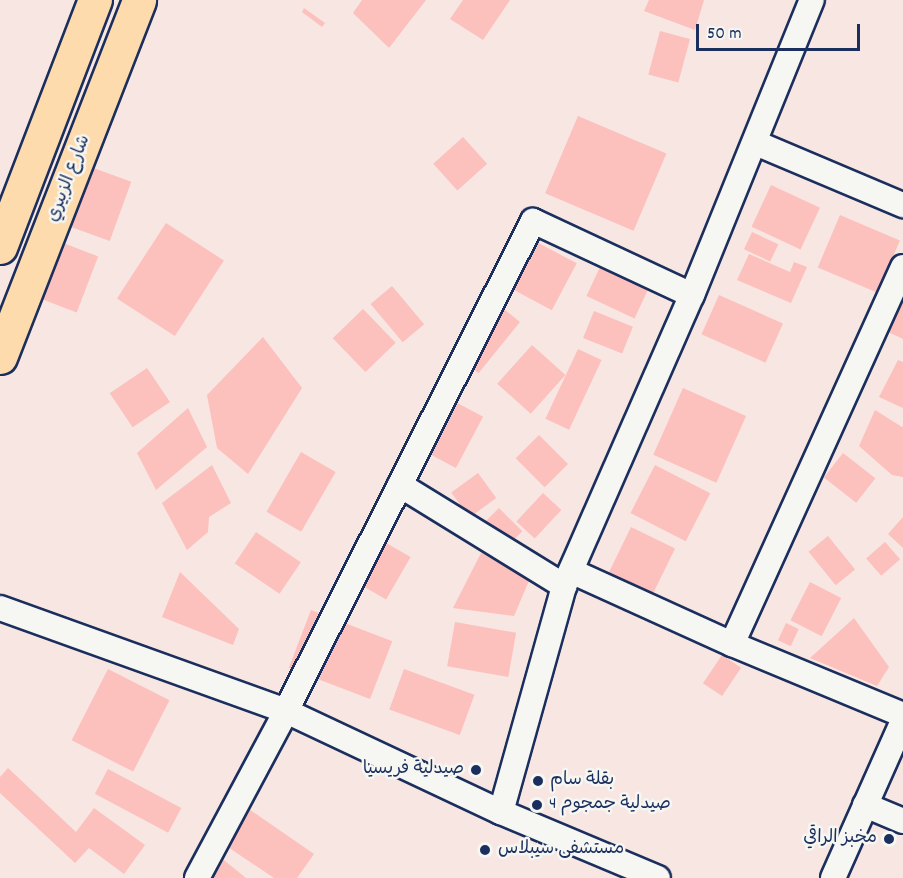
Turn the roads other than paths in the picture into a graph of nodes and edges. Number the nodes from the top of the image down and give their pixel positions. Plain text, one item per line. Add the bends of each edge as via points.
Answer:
1 (95, 0) edge
2 (139, 0) edge
3 (812, 0) edge
4 (756, 143) junction
5 (903, 205) edge
6 (0, 247) edge
7 (903, 267) edge
8 (692, 295) junction
9 (0, 357) edge
10 (400, 485) junction
11 (567, 579) junction
12 (0, 608) edge
13 (732, 644) junction
14 (286, 711) junction
15 (903, 715) edge
16 (903, 721) edge
17 (866, 805) junction
18 (501, 812) junction
19 (903, 820) edge
20 (622, 871) edge
21 (196, 878) edge
22 (658, 878) edge
23 (833, 878) edge

1 - 6 main road
2 - 9 main road, شارع الزبيري
3 - 4 street
4 - 5 street
4 - 8 street
7 - 13 street
8 - 10 street via 533,221
8 - 11 street
10 - 11 street
10 - 14 street
11 - 13 street
11 - 18 street
12 - 14 street
13 - 15 street
14 - 18 street
14 - 21 street
16 - 17 street
17 - 19 street
17 - 23 street
18 - 20 street
20 - 22 street

